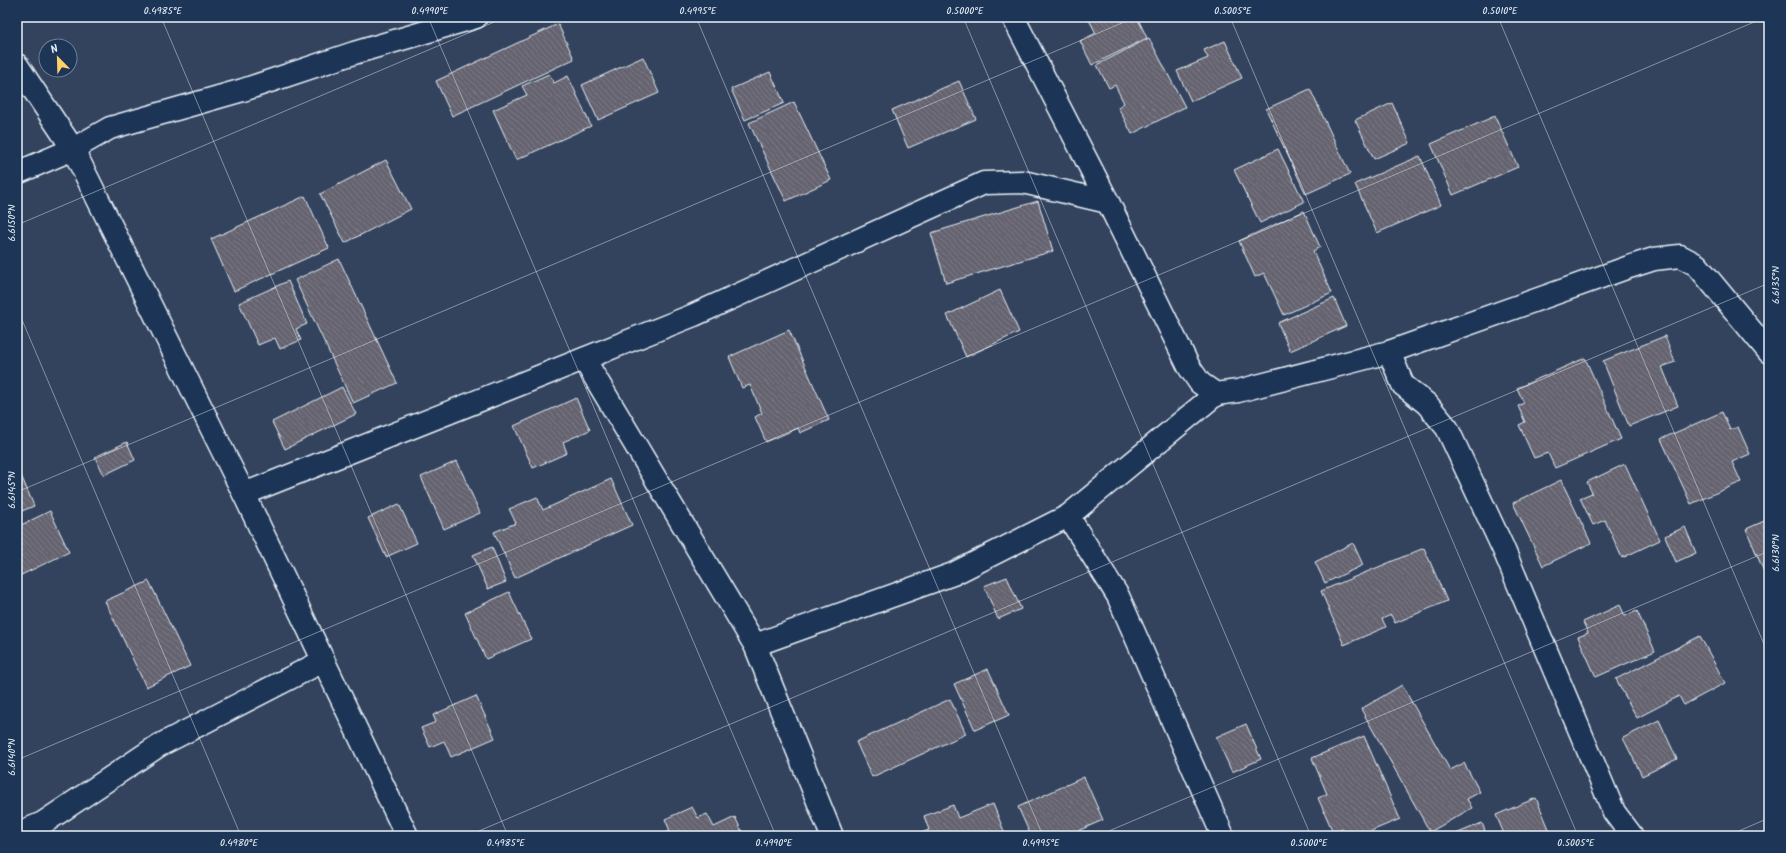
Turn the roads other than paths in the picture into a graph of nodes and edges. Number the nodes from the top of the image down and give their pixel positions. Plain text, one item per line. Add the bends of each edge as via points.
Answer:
1 (476, 17) edge
2 (1013, 17) edge
3 (17, 65) edge
4 (73, 150) junction
5 (17, 173) edge
6 (1108, 202) junction
7 (1389, 352) junction
8 (1769, 352) edge
9 (584, 359) junction
10 (1216, 394) junction
11 (244, 494) junction
12 (1068, 516) junction
13 (755, 645) junction
14 (323, 661) junction
15 (46, 830) edge
16 (17, 834) edge
17 (407, 836) edge
18 (832, 836) edge
19 (1223, 836) edge
20 (1632, 836) edge

1 - 4 street via 354,53 243,90 110,128
2 - 6 street
3 - 4 street
4 - 5 street
4 - 11 street
6 - 9 street via 1023,182 984,183 694,315
6 - 10 street via 1189,367 1200,383
7 - 8 street via 1629,267 1654,259 1680,256 1697,265
7 - 10 street via 1238,391
7 - 20 street via 1403,385 1427,404 1447,428 1503,548 1614,812
9 - 11 street
9 - 13 street
10 - 12 street
11 - 14 street
12 - 13 street via 953,574
12 - 19 street via 1118,596
13 - 18 street
14 - 15 street via 158,746
14 - 17 street
15 - 16 street

